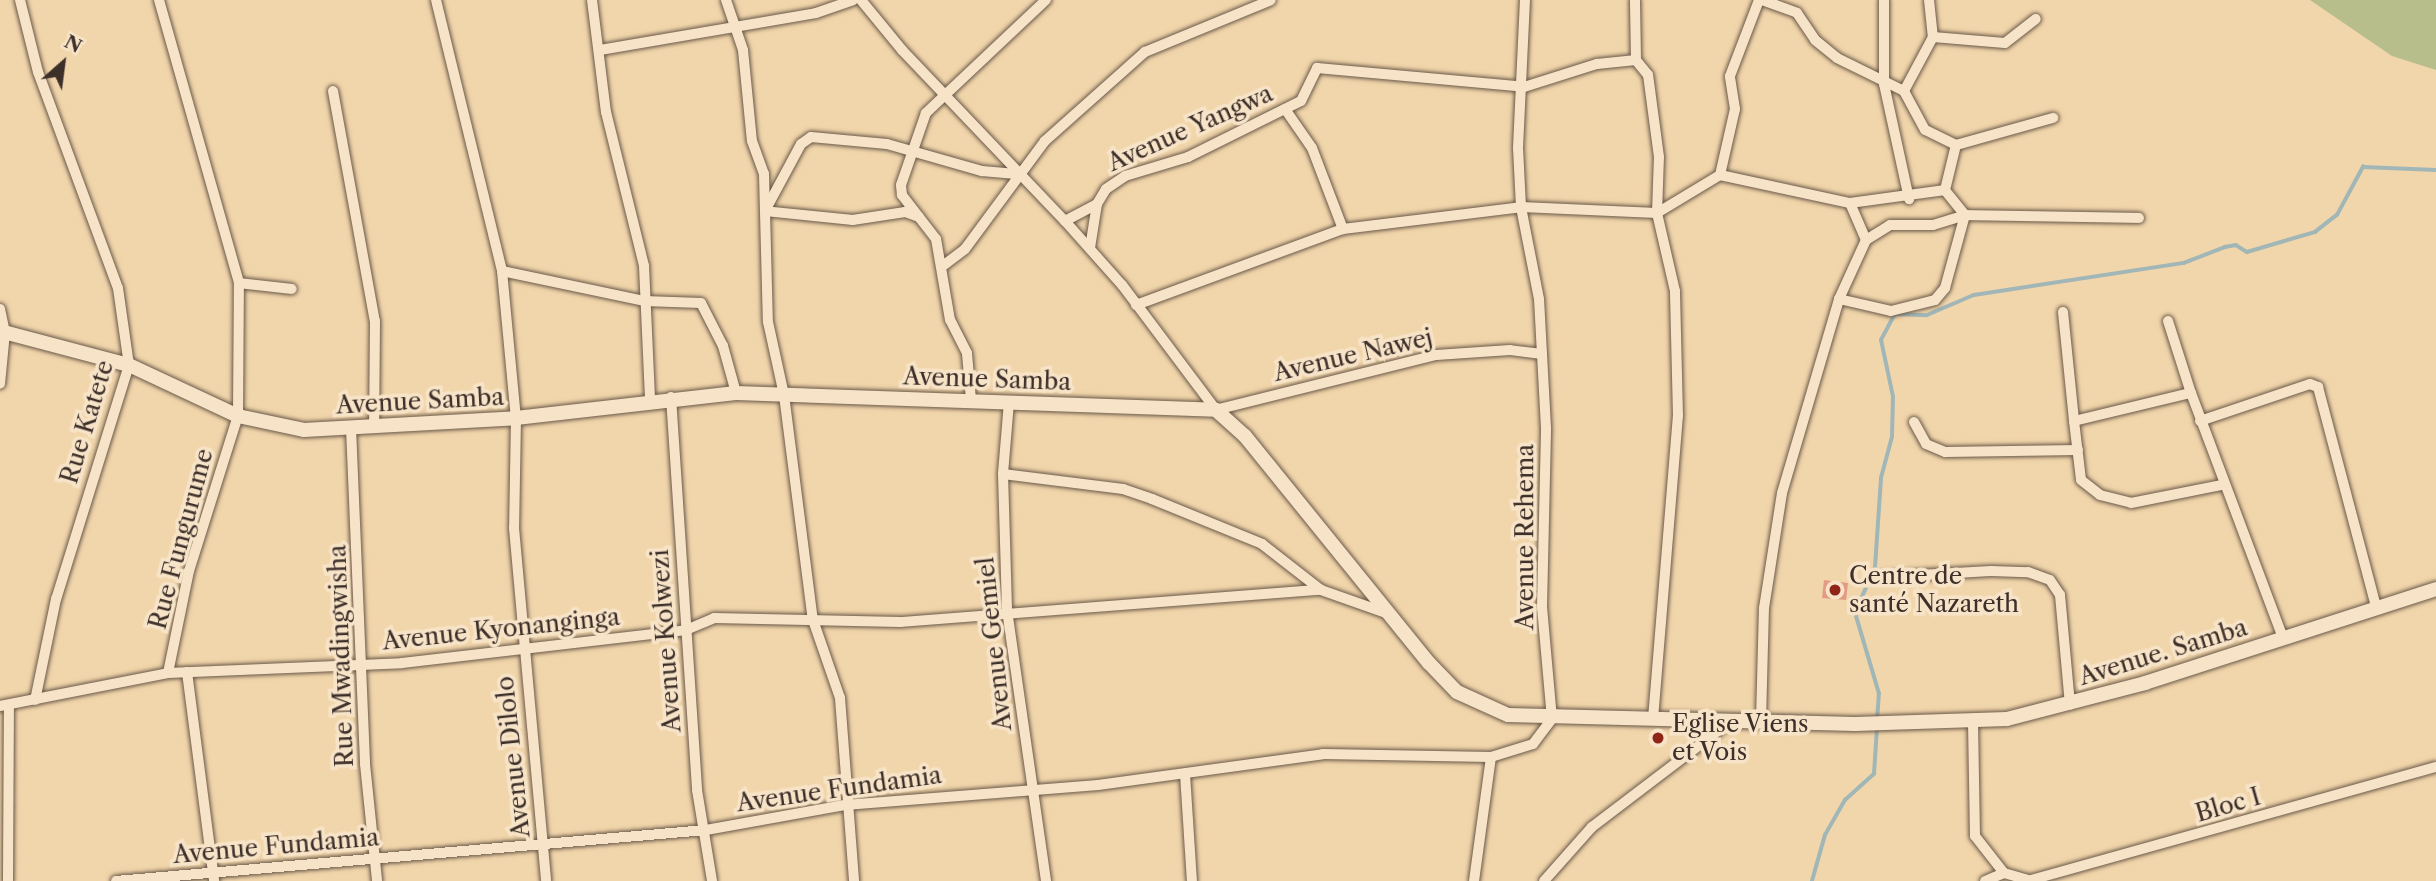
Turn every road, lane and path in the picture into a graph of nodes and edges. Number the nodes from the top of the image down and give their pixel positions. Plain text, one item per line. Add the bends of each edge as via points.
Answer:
1 (20, 0) edge
2 (159, 0) edge
3 (436, 0) edge
4 (593, 0) edge
5 (726, 0) edge
6 (853, 0) edge
7 (861, 0) edge
8 (1046, 0) edge
9 (1271, 0) edge
10 (1525, 0) edge
11 (1635, 0) edge
12 (1884, 0) edge
13 (1929, 0) edge
14 (1761, 1) edge
15 (2036, 19) dead end
16 (734, 25) junction
17 (1933, 37) junction
18 (600, 50) junction
19 (1636, 60) junction
20 (1884, 84) junction
21 (1524, 87) junction
22 (333, 91) dead end
23 (1904, 91) junction
24 (944, 94) junction
25 (1285, 109) junction
26 (2053, 118) dead end
27 (1956, 145) junction
28 (910, 149) junction
29 (1019, 174) junction
30 (1720, 175) junction
31 (1945, 190) junction
32 (1909, 199) junction
33 (1850, 203) junction
34 (1097, 204) junction
35 (1521, 207) junction
36 (765, 211) junction
37 (1657, 213) junction
38 (1965, 215) junction
39 (919, 217) junction
40 (2139, 218) dead end
41 (1065, 220) junction
42 (1343, 229) junction
43 (1866, 240) junction
44 (1090, 248) junction
45 (944, 265) junction
46 (502, 271) junction
47 (239, 283) junction
48 (292, 289) dead end
49 (1839, 299) junction
50 (644, 301) junction
51 (1136, 305) junction
52 (0, 309) edge
53 (2063, 312) dead end
54 (2168, 321) dead end
55 (2, 331) edge
56 (1542, 354) junction
57 (129, 365) junction
58 (0, 384) edge
59 (736, 393) junction
60 (2191, 393) junction
61 (783, 395) junction
62 (671, 397) junction
63 (650, 400) junction
64 (971, 400) junction
65 (1009, 402) junction
66 (1216, 410) junction
67 (238, 416) junction
68 (516, 418) junction
69 (2074, 421) junction
70 (2200, 421) junction
71 (1914, 422) dead end
72 (374, 427) junction
73 (351, 428) junction
74 (2078, 450) junction
75 (1003, 474) junction
76 (2222, 485) junction
77 (1884, 577) dead end
78 (2436, 589) edge
79 (1321, 590) junction
80 (2376, 607) junction
81 (1007, 610) junction
82 (1389, 614) junction
83 (813, 620) junction
84 (686, 629) junction
85 (2283, 638) junction
86 (523, 647) junction
87 (364, 666) junction
88 (187, 672) junction
89 (168, 673) junction
90 (35, 700) junction
91 (2070, 705) junction
92 (5, 706) edge
93 (1552, 719) junction
94 (1653, 719) junction
95 (1762, 721) junction
96 (1730, 722) junction
97 (1973, 722) junction
98 (1490, 757) junction
99 (2436, 767) edge
100 (1185, 774) junction
101 (1030, 787) junction
102 (845, 805) junction
103 (706, 830) junction
104 (543, 845) junction
105 (373, 859) junction
106 (2004, 873) junction
107 (213, 877) edge
108 (2031, 880) edge
109 (8, 881) edge
110 (116, 881) edge
111 (377, 881) edge
112 (546, 881) edge
113 (712, 881) edge
114 (854, 881) edge
115 (1046, 881) edge
116 (1192, 881) edge
117 (1474, 881) edge
118 (1544, 881) edge
119 (1984, 881) edge

1 - 57 street, Rue Katete via 38,72 118,288
2 - 47 street
3 - 46 street, Avenue Dilolo
4 - 18 street
5 - 16 street
6 - 16 street via 816,13
7 - 24 street
8 - 24 street
9 - 29 street via 1145,52 1045,141
10 - 21 street, Avenue Rehema
11 - 19 street
12 - 20 street
13 - 17 street
14 - 20 street via 1797,13 1824,49
14 - 30 street via 1730,76 1735,109
15 - 17 street via 2005,43
16 - 18 street
16 - 36 street via 743,50 752,141 764,174
17 - 23 street
18 - 50 street via 606,112 644,266
19 - 21 street via 1597,64
19 - 37 street via 1648,75 1657,144
20 - 23 street
20 - 32 street
21 - 25 street, Avenue Yangwa via 1326,66 1317,68 1301,101
21 - 35 street, Avenue Rehema via 1518,148
22 - 72 street via 375,321
23 - 27 street via 1924,130
24 - 28 street via 926,113
24 - 29 street
25 - 34 street, Avenue Yangwa via 1188,157 1125,176 1106,189
25 - 42 street via 1312,148
26 - 27 street
27 - 31 street
28 - 29 street via 982,171
28 - 36 street via 804,139
28 - 39 street via 902,195
29 - 41 street
29 - 45 street via 965,250
30 - 33 street
30 - 37 street
31 - 32 street
31 - 38 street
32 - 33 street
33 - 43 street
34 - 41 street, Avenue Yangwa
34 - 44 street
35 - 37 street
35 - 42 street
35 - 56 street, Avenue Rehema via 1536,268
36 - 39 street via 853,220 905,212
36 - 61 street via 768,322
37 - 94 street via 1675,291 1678,415
38 - 40 street
38 - 43 street via 1933,225 1890,225
38 - 49 street via 1945,288 1936,300 1891,311
39 - 45 street via 936,240
41 - 44 street
42 - 51 street
43 - 49 street
44 - 51 street
45 - 64 street via 950,320 967,353
46 - 50 street
46 - 68 street, Avenue Dilolo
47 - 48 street
47 - 67 street, Rue Fungurume
49 - 95 street via 1788,465 1764,608
50 - 59 street via 701,303 723,346
50 - 63 street
51 - 66 street
52 - 55 street
53 - 69 street
54 - 60 street
55 - 57 street, Avenue Samba
55 - 58 street
56 - 66 street, Avenue Nawej via 1510,350 1436,355
56 - 93 street, Avenue Rehema via 1546,428 1542,607
57 - 67 street, Avenue Samba
57 - 90 street, Rue Katete via 56,599
59 - 61 street, Avenue Samba
59 - 62 street, Avenue Samba
60 - 69 street
60 - 70 street
61 - 64 street, Avenue Samba
61 - 83 street
62 - 63 street, Avenue Samba
62 - 84 street, Avenue Kolwezi
63 - 68 street, Avenue Samba
64 - 65 street, Avenue Samba
65 - 66 street, Avenue Samba
65 - 75 street, Avenue Gemiel
66 - 82 street via 1245,436
67 - 73 street, Avenue Samba via 304,429
67 - 89 street, Rue Fungurume via 189,571
68 - 72 street, Avenue Samba
68 - 86 street, Avenue Dilolo via 513,528
69 - 74 street
70 - 76 street
70 - 80 street via 2310,384 2318,387
71 - 74 street via 1926,444 1945,452
72 - 73 street, Avenue Samba
73 - 87 street, Rue Mwadingwisha
74 - 76 street via 2081,480 2120,503
75 - 79 street via 1124,489 1152,499 1262,544
75 - 81 street, Avenue Gemiel
76 - 85 street
77 - 91 street via 1990,571 2028,572 2050,580 2060,595
78 - 80 street, Avenue. Samba
79 - 81 street, Avenue Kyonanginga
79 - 82 street
80 - 85 street, Avenue. Samba
81 - 83 street, Avenue Kyonanginga via 901,622
81 - 101 street, Avenue Gemiel
82 - 93 street via 1457,692 1508,715
83 - 84 street, Avenue Kyonanginga via 714,618
83 - 102 street via 840,698
84 - 86 street, Avenue Kyonanginga
84 - 103 street, Avenue Kolwezi via 697,790
85 - 91 street, Avenue. Samba
86 - 87 street, Avenue Kyonanginga
86 - 104 street, Avenue Dilolo
87 - 88 street, Avenue Kyonanginga
87 - 105 street, Rue Mwadingwisha
88 - 89 street, Avenue Kyonanginga
88 - 107 street
89 - 90 street, Avenue Kyonanginga
90 - 92 street, Avenue Kyonanginga
91 - 97 street, Avenue. Samba
92 - 109 street
93 - 94 street
93 - 98 street, Avenue Fundamia via 1532,744
94 - 96 street
95 - 96 street
95 - 97 street, Avenue. Samba
96 - 118 street via 1592,827
97 - 106 street via 1975,836
98 - 100 street, Avenue Fundamia via 1364,751
98 - 117 street
99 - 108 street, Bloc I
100 - 101 street, Avenue Fundamia
100 - 116 street
101 - 102 street, Avenue Fundamia
101 - 115 street, Avenue Gemiel
102 - 103 street, Avenue Fundamia
102 - 114 street
103 - 104 street, Avenue Fundamia
103 - 113 street, Avenue Kolwezi
104 - 105 street, Avenue Fundamia
104 - 112 street, Avenue Dilolo
105 - 107 street, Avenue Fundamia
105 - 111 street, Rue Mwadingwisha
106 - 108 street
106 - 119 street
107 - 110 street, Avenue Fundamia

